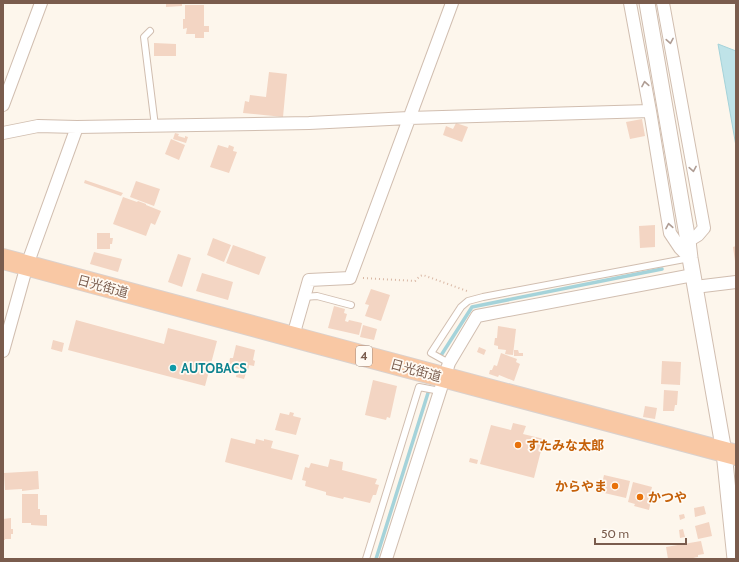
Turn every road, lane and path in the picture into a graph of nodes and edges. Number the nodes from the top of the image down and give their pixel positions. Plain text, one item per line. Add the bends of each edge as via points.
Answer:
1 (41, 3) edge
2 (452, 3) edge
3 (630, 3) edge
4 (647, 3) edge
5 (663, 3) edge
6 (150, 31) dead end
7 (3, 106) edge
8 (650, 111) junction
9 (410, 118) junction
10 (155, 126) junction
11 (77, 127) junction
12 (3, 133) edge
13 (688, 241) junction
14 (690, 258) junction
15 (3, 259) edge
16 (27, 265) junction
17 (350, 278) junction
18 (694, 281) junction
19 (736, 282) edge
20 (304, 297) junction
21 (479, 298) junction
22 (352, 305) dead end
23 (293, 336) junction
24 (3, 351) edge
25 (444, 377) junction
26 (730, 454) edge
27 (366, 559) edge
28 (386, 559) edge
29 (735, 559) edge

1 - 7 street
2 - 9 street
8 -> 3 street
4 - 13 street
5 -> 13 street via 704,228
6 - 10 lane via 144,37
8 - 9 street
14 -> 8 street via 670,233
9 - 10 street
9 - 17 street
10 - 11 street
11 - 12 street via 38,126
11 - 16 street
13 - 14 street
14 - 18 street
14 - 21 lane
15 - 16 highway, 日光街道 / 4
16 - 23 highway, 日光街道 / 4
16 - 24 street
17 - 20 street via 309,280
17 - 21 path via 415,281 423,275
18 - 19 street
18 - 25 street via 477,316
18 - 26 street
20 - 22 lane via 316,296
20 - 23 street
21 - 25 lane via 468,301 461,307 431,353
23 - 25 highway, 日光街道 / 4
25 - 26 highway, 日光街道 / 4
25 - 27 lane via 419,386
25 - 28 street
26 - 29 street

